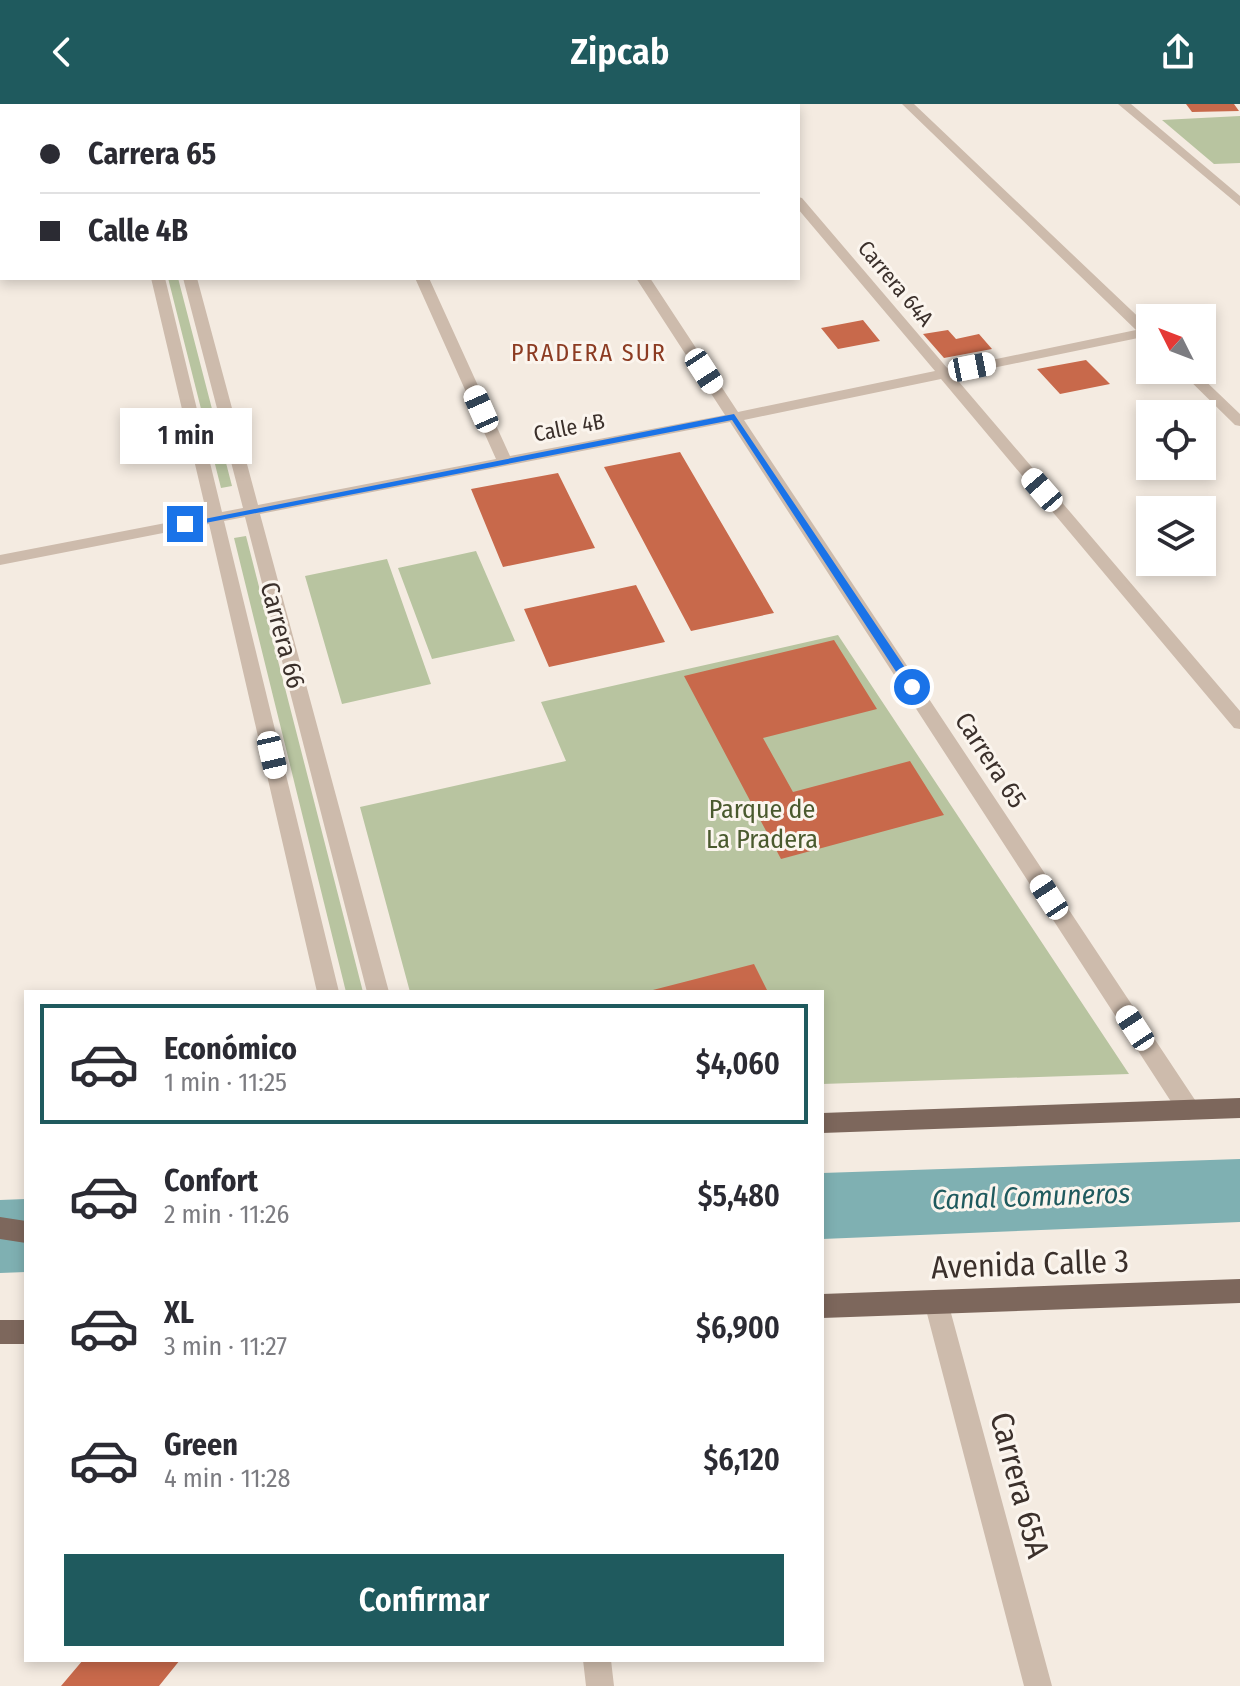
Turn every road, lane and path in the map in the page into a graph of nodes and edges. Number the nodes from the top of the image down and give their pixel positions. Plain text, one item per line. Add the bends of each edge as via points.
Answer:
1 (908, 104) edge
2 (1124, 104) edge
3 (1240, 202) edge
4 (800, 203) edge
5 (158, 280) edge
6 (191, 280) edge
7 (423, 280) edge
8 (644, 280) edge
9 (1136, 322) edge
10 (1136, 336) edge
11 (943, 373) junction
12 (1201, 384) edge
13 (734, 417) junction
14 (1240, 422) edge
15 (505, 462) junction
16 (251, 511) junction
17 (215, 518) junction
18 (0, 560) edge
19 (1240, 723) edge
20 (328, 990) edge
21 (377, 990) edge
22 (1240, 1108) edge
23 (1189, 1110) junction
24 (824, 1123) edge
25 (24, 1216) edge
26 (0, 1219) edge
27 (0, 1228) edge
28 (24, 1232) edge
29 (1240, 1291) edge
30 (936, 1302) junction
31 (824, 1306) edge
32 (0, 1332) edge
33 (24, 1332) edge
34 (597, 1662) edge
35 (600, 1686) edge
36 (1038, 1686) edge

1 - 9 street
2 - 3 street
4 - 11 street, Carrera 64A
5 - 17 street, Carrera 66
6 - 16 street, Carrera 66
7 - 15 street
8 - 13 street, Carrera 65
10 - 11 street, Calle 4B
11 - 13 street, Calle 4B
11 - 19 street, Carrera 64A
12 - 14 street
13 - 15 street, Calle 4B
13 - 23 street, Carrera 65
15 - 16 street, Calle 4B
16 - 17 street, Calle 4B
16 - 21 street, Carrera 66
17 - 18 street, Calle 4B
17 - 20 street, Carrera 66
22 - 23 main road
23 - 24 main road
25 - 26 main road
27 - 28 main road
29 - 30 main road, Avenida Calle 3
30 - 31 main road, Avenida Calle 3
30 - 36 street, Carrera 65A
32 - 33 main road
34 - 35 street

